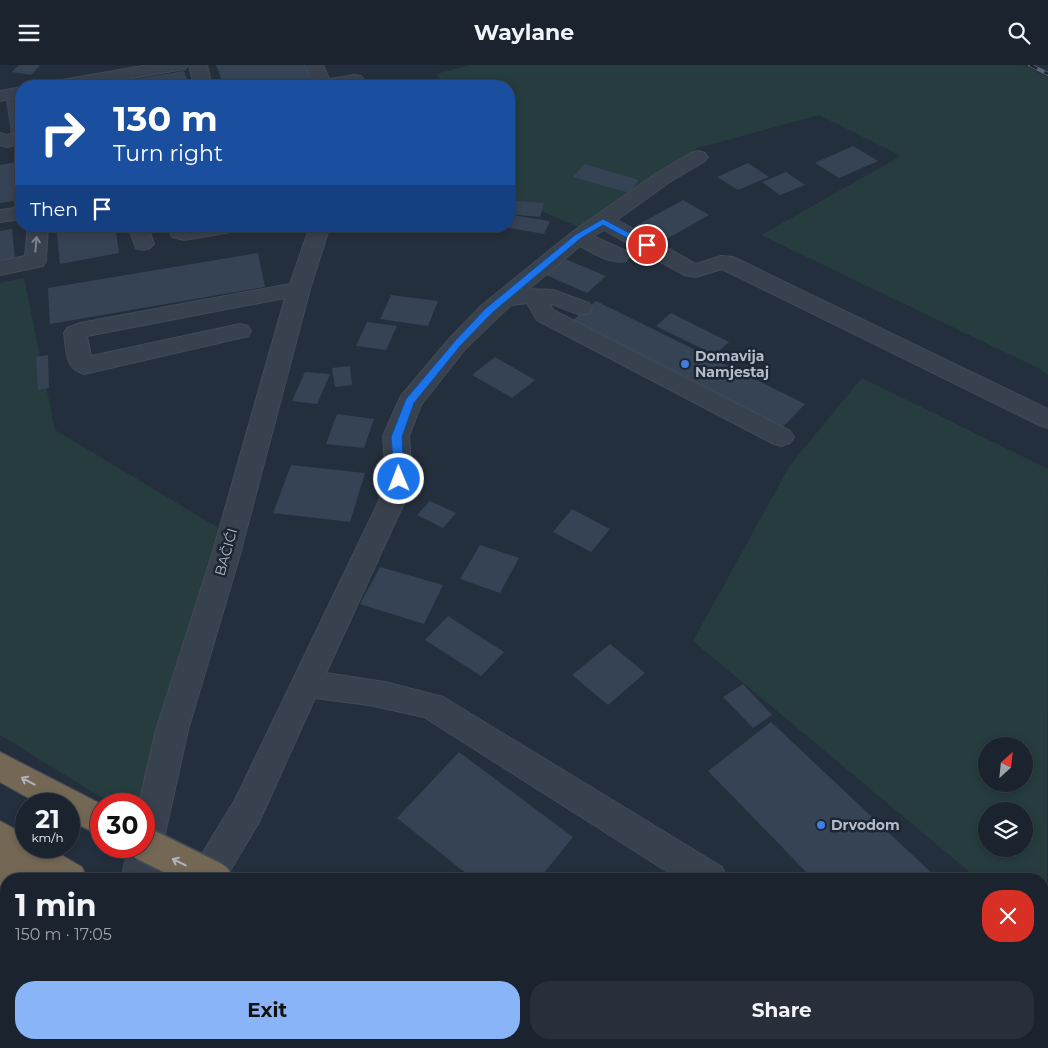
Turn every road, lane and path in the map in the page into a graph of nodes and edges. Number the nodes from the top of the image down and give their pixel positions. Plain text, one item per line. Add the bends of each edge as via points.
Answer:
1 (179, 65) edge
2 (198, 65) edge
3 (314, 65) edge
4 (91, 80) edge
5 (202, 80) edge
6 (320, 80) edge
7 (15, 93) edge
8 (0, 97) edge
9 (0, 139) edge
10 (15, 139) edge
11 (15, 147) edge
12 (0, 150) edge
13 (698, 157) dead end
14 (15, 214) edge
15 (0, 216) edge
16 (603, 221) junction
17 (37, 232) edge
18 (179, 232) edge
19 (196, 232) edge
20 (318, 232) edge
21 (578, 237) junction
22 (618, 256) dead end
23 (0, 268) edge
24 (299, 289) junction
25 (534, 296) junction
26 (505, 298) junction
27 (581, 308) dead end
28 (240, 331) dead end
29 (1048, 419) edge
30 (781, 437) dead end
31 (305, 684) junction
32 (0, 766) edge
33 (90, 815) edge
34 (0, 837) edge
35 (155, 849) edge
36 (60, 873) edge
37 (139, 873) edge
38 (203, 873) edge
39 (210, 873) edge
40 (700, 873) edge

1 - 4 street
2 - 5 street
3 - 6 street
7 - 8 street
9 - 10 street
11 - 12 street
13 - 16 street via 660,179
14 - 15 street
16 - 21 street
16 - 29 street via 692,270 699,271 725,262
23 -> 17 street via 35,261
18 - 19 street
20 - 24 street, BAČIĆI
21 - 22 street
21 - 26 street
24 - 28 street via 75,333 84,366
24 - 37 street, BAČIĆI via 225,558 172,730
25 - 26 street
25 - 27 street via 562,298
25 - 30 street via 545,315
26 - 31 street via 458,343 410,402 396,437 399,479 391,503
31 - 39 street via 247,811
31 - 40 street via 393,695 432,706
33 -> 32 highway
34 - 36 highway
38 -> 35 highway, bridge

